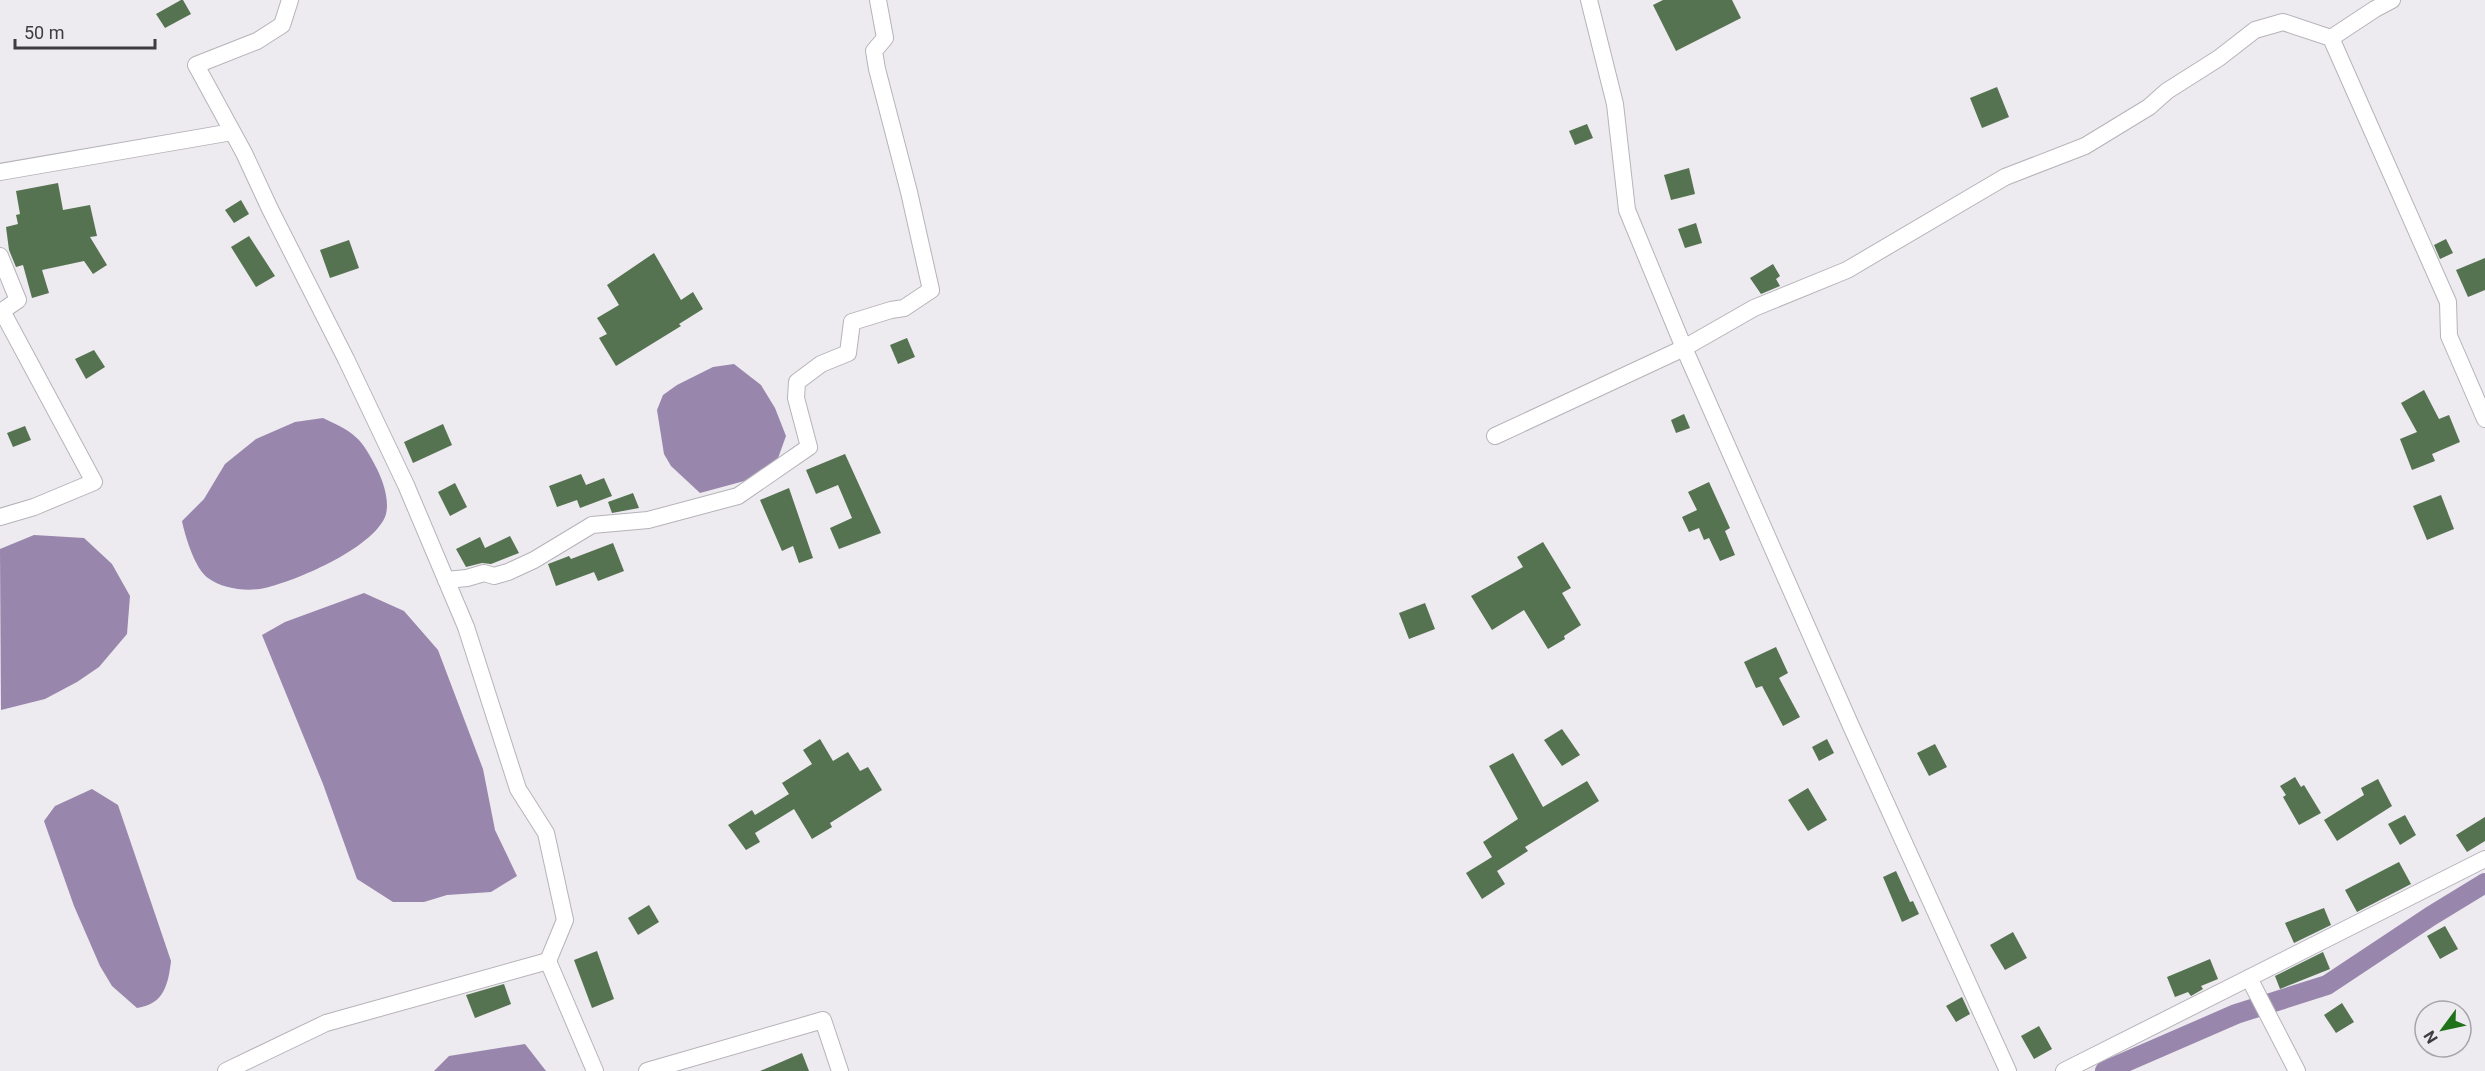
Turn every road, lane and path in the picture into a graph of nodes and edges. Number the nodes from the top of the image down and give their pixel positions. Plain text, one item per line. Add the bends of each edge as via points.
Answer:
1 (290, 0) edge
2 (878, 0) edge
3 (1589, 0) edge
4 (2392, 0) edge
5 (2331, 38) junction
6 (232, 132) junction
7 (0, 172) edge
8 (0, 256) edge
9 (1684, 348) junction
10 (2485, 419) edge
11 (1495, 436) dead end
12 (0, 517) edge
13 (446, 580) junction
14 (2485, 859) edge
15 (548, 961) junction
16 (2249, 978) junction
17 (226, 1071) edge
18 (595, 1071) edge
19 (647, 1071) edge
20 (840, 1071) edge
21 (2008, 1071) edge
22 (2064, 1071) edge
23 (2297, 1071) edge

1 - 6 street via 282,26 257,41 196,65
2 - 13 street via 885,38 874,51 931,290 904,308 852,322 848,353 821,364 797,381 796,398 809,447 738,496 648,520 592,525 508,572
3 - 9 street via 1615,104 1627,210
4 - 5 street
5 - 9 street via 2283,22 2255,30 2149,107 2085,146 2005,177 1847,270 1754,308
5 - 10 street via 2448,302 2449,336
6 - 7 street
6 - 13 street via 346,359
8 - 12 street via 18,300 2,311 94,482
9 - 11 street
9 - 21 street
13 - 15 street via 466,627 518,789 546,833 565,920
14 - 16 street
15 - 17 street via 326,1023
15 - 18 street
16 - 22 street
16 - 23 street
19 - 20 street via 823,1020

